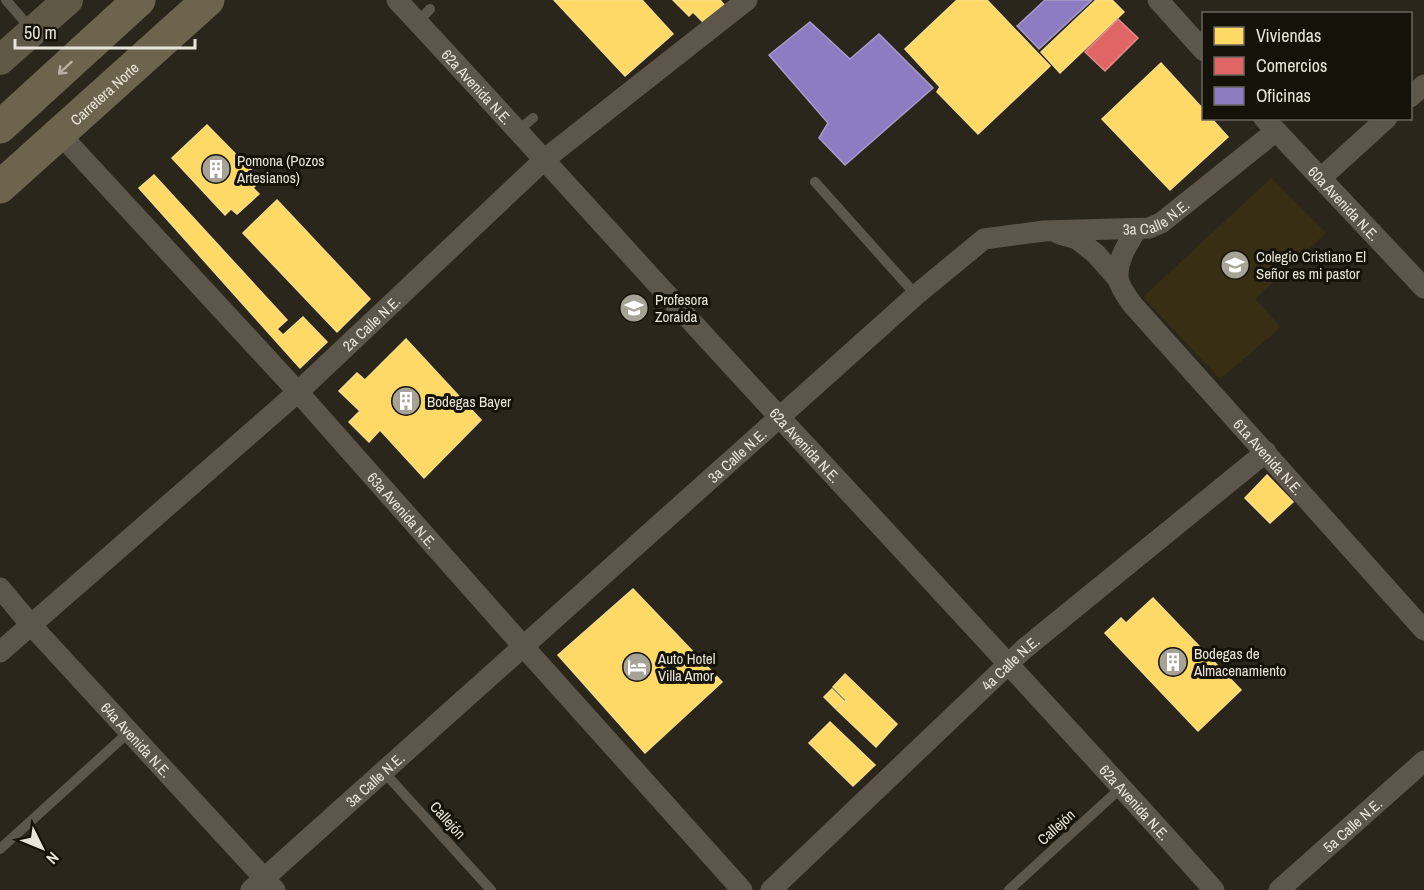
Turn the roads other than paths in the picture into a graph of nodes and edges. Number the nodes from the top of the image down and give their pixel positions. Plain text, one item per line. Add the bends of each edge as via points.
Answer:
1 (6, 0) edge
2 (68, 0) edge
3 (139, 0) edge
4 (208, 0) edge
5 (397, 0) edge
6 (747, 0) edge
7 (1158, 0) edge
8 (33, 32) junction
9 (1202, 50) edge
10 (0, 60) edge
11 (1424, 84) edge
12 (1412, 95) edge
13 (1385, 120) edge
14 (1270, 125) edge
15 (0, 128) edge
16 (59, 134) junction
17 (545, 159) junction
18 (1321, 178) junction
19 (815, 182) dead end
20 (0, 187) edge
21 (1137, 229) junction
22 (1044, 231) junction
23 (1118, 279) junction
24 (1424, 288) edge
25 (916, 296) junction
26 (298, 392) junction
27 (780, 418) junction
28 (1266, 452) junction
29 (0, 588) edge
30 (31, 625) junction
31 (1424, 630) edge
32 (523, 646) junction
33 (0, 652) edge
34 (1009, 663) junction
35 (129, 732) junction
36 (1424, 761) edge
37 (383, 771) junction
38 (1122, 787) junction
39 (0, 849) edge
40 (263, 886) edge
41 (491, 890) edge
42 (742, 890) edge
43 (771, 890) edge
44 (1009, 890) edge
45 (1214, 890) edge
46 (1280, 890) edge

1 - 8 lane
2 - 8 street
3 -> 15 highway
4 - 16 highway, Carretera Norte
5 - 17 street, 62a Avenida N.E. via 424,16 526,124
6 - 17 street, 2a Calle N.E.
7 - 9 street
8 - 10 street
11 - 12 street
13 - 18 street
14 - 18 street, 60a Avenida N.E.
14 - 21 street, 3a Calle N.E. via 1161,223
16 - 20 highway, Carretera Norte
16 - 26 street, 63a Avenida N.E.
17 - 26 street, 2a Calle N.E.
17 - 27 street, 62a Avenida N.E.
18 - 24 street, 60a Avenida N.E.
19 - 25 lane
21 - 22 street, 3a Calle N.E.
21 - 23 street via 1126,245
22 - 23 street, 61a Avenida N.E. via 1077,239
22 - 25 street, 3a Calle N.E. via 984,239
23 - 28 street, 61a Avenida N.E. via 1132,304
25 - 27 street, 3a Calle N.E.
26 - 30 street, 2a Calle N.E.
26 - 32 street, 63a Avenida N.E.
27 - 32 street, 3a Calle N.E.
27 - 34 street, 62a Avenida N.E.
28 - 31 street, 61a Avenida N.E.
28 - 34 street, 4a Calle N.E.
29 - 30 street, 64a Avenida N.E.
30 - 33 street, 2a Calle N.E.
30 - 35 street, 64a Avenida N.E.
32 - 37 street, 3a Calle N.E.
32 - 42 street, 63a Avenida N.E.
34 - 38 street, 62a Avenida N.E.
34 - 43 street, 4a Calle N.E.
35 - 39 lane
35 - 40 street, 64a Avenida N.E.
36 - 46 street, 5a Calle N.E.
37 - 40 street, 3a Calle N.E.
37 - 41 lane, Callejón
38 - 44 lane, Callejón
38 - 45 street, 62a Avenida N.E.

